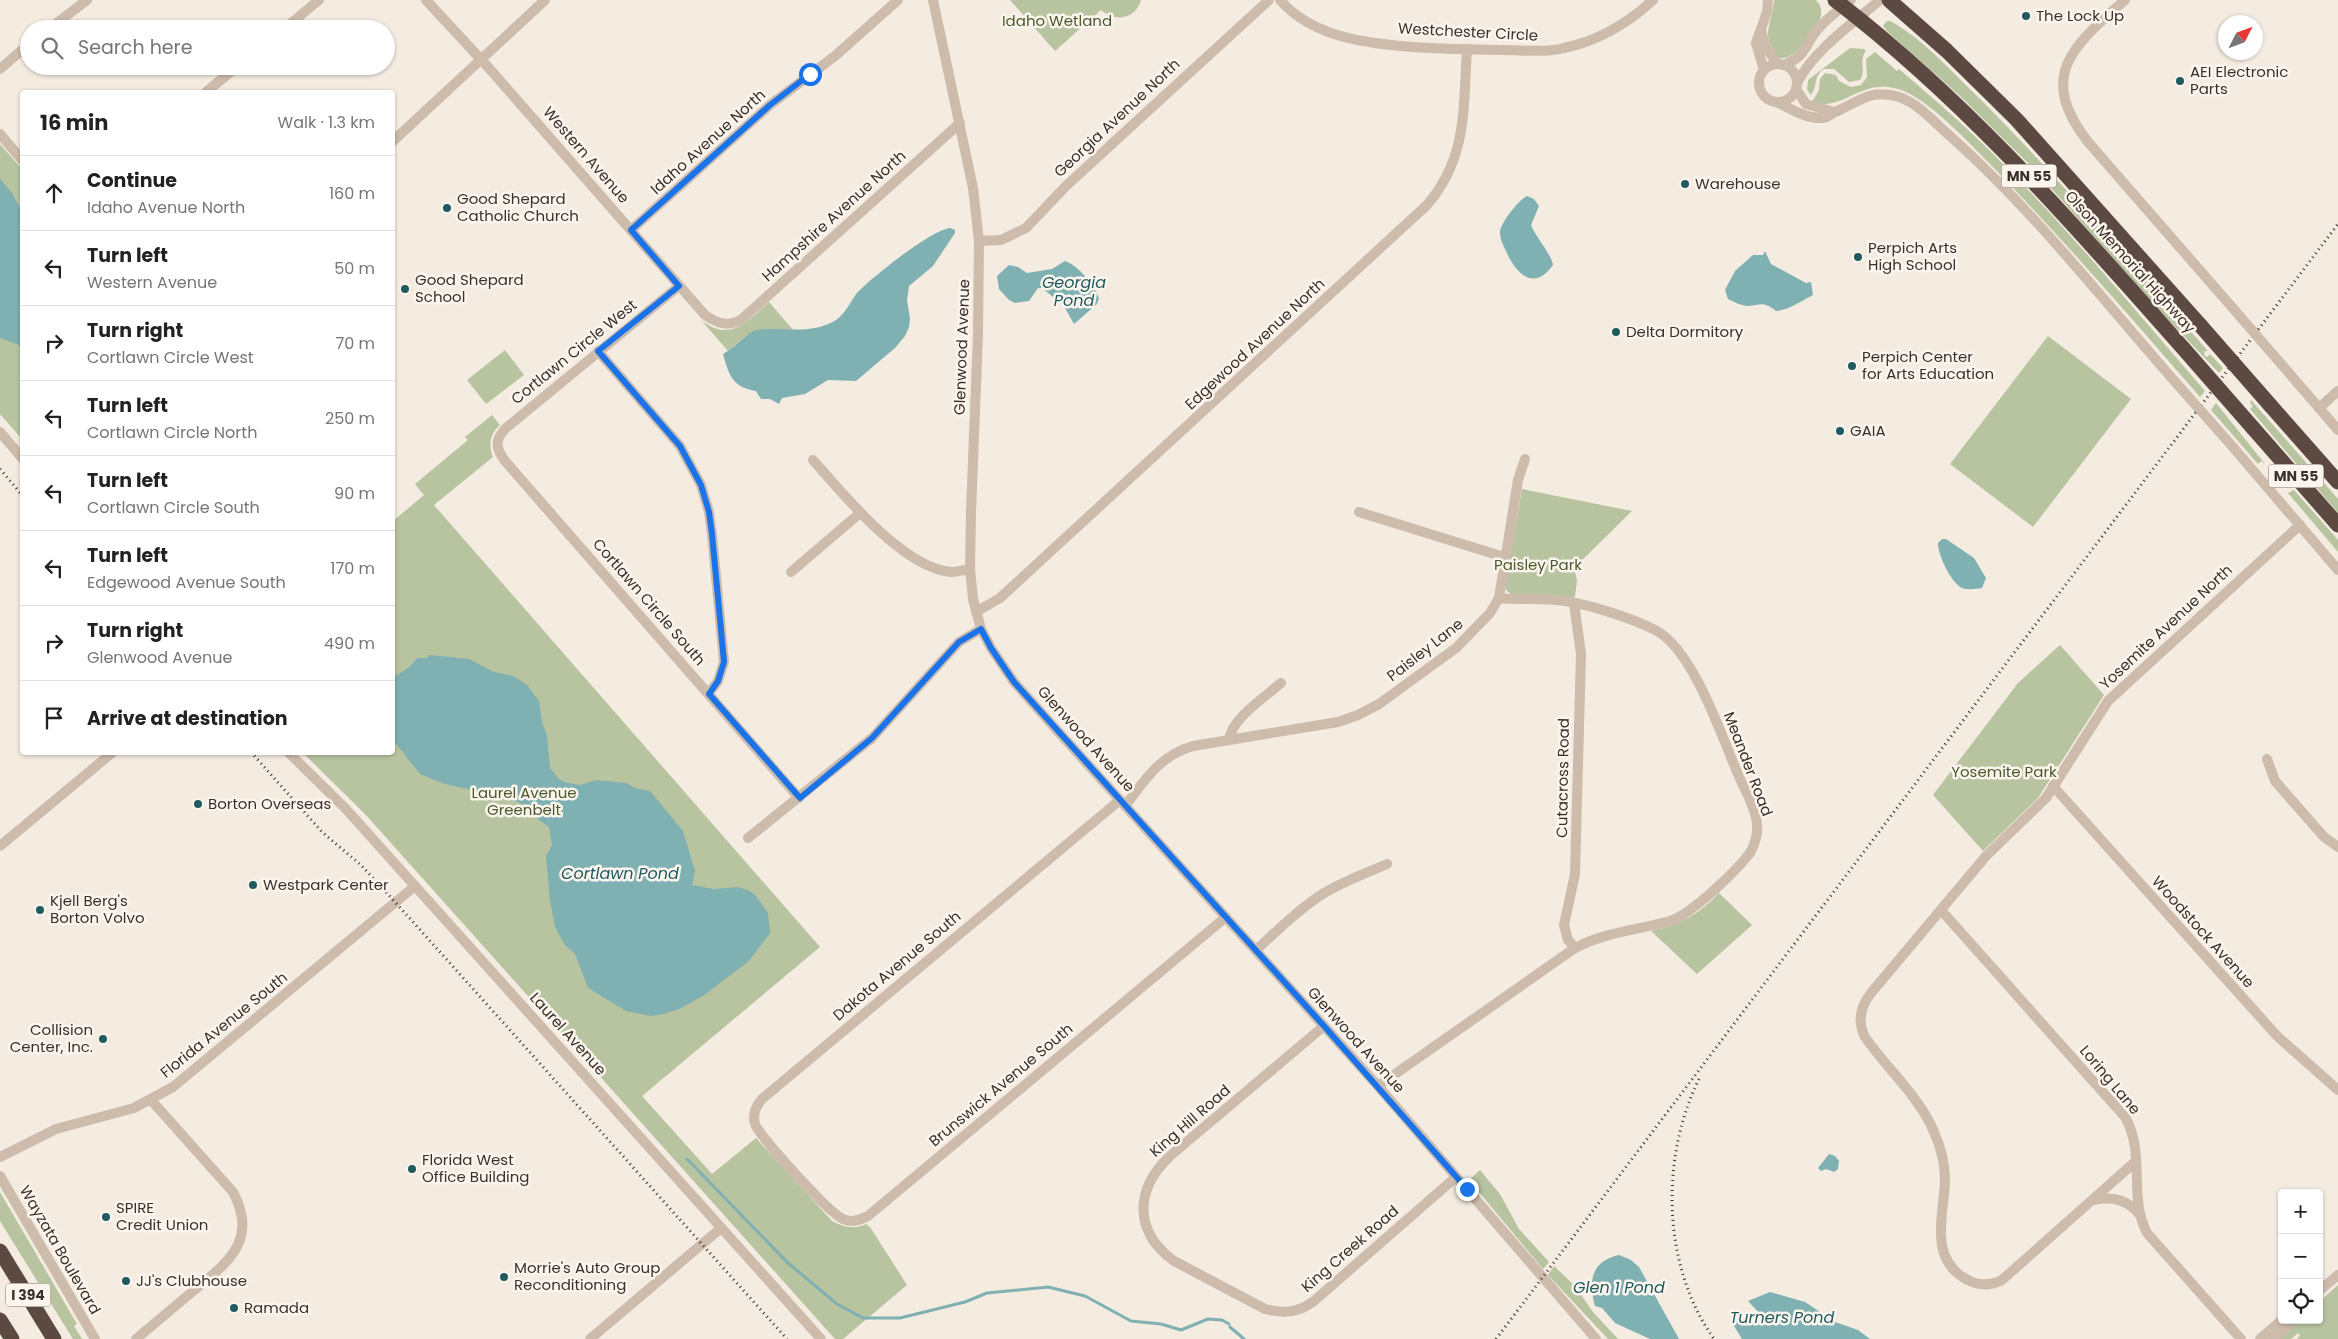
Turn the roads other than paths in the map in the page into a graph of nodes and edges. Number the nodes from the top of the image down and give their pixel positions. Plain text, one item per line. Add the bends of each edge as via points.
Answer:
1 (87, 0) edge
2 (319, 0) edge
3 (426, 0) edge
4 (545, 0) edge
5 (898, 0) edge
6 (933, 0) edge
7 (1269, 0) edge
8 (1280, 0) edge
9 (1653, 0) edge
10 (1768, 0) edge
11 (1880, 0) edge
12 (1890, 0) edge
13 (2125, 0) edge
14 (1843, 2) edge
15 (1859, 19) junction
16 (61, 20) edge
17 (295, 20) edge
18 (1761, 30) junction
19 (1467, 49) junction
20 (20, 52) edge
21 (480, 60) junction
22 (1781, 65) junction
23 (0, 69) edge
24 (1764, 70) junction
25 (227, 75) edge
26 (1797, 86) junction
27 (208, 90) edge
28 (1776, 102) junction
29 (1834, 112) junction
30 (960, 123) junction
31 (0, 134) edge
32 (395, 139) edge
33 (20, 158) edge
34 (631, 230) junction
35 (979, 241) junction
36 (679, 286) junction
37 (726, 324) joint
38 (598, 351) junction
39 (2338, 392) edge
40 (2319, 408) junction
41 (2338, 430) edge
42 (0, 432) edge
43 (497, 447) joint
44 (20, 456) edge
45 (1525, 459) dead end
46 (813, 460) dead end
47 (2338, 482) edge
48 (1359, 512) dead end
49 (860, 513) junction
50 (2300, 525) junction
51 (2338, 525) edge
52 (1504, 557) junction
53 (970, 569) junction
54 (2338, 570) edge
55 (791, 572) dead end
56 (1499, 598) junction
57 (1574, 604) junction
58 (976, 612) junction
59 (981, 629) junction
60 (1281, 683) dead end
61 (709, 694) junction
62 (1229, 740) junction
63 (109, 755) edge
64 (291, 755) edge
65 (2267, 759) dead end
66 (2053, 786) junction
67 (800, 798) junction
68 (1123, 803) junction
69 (748, 838) dead end
70 (0, 846) edge
71 (2338, 847) edge
72 (1387, 864) dead end
73 (415, 886) junction
74 (1942, 910) junction
75 (1226, 917) junction
76 (1575, 948) junction
77 (1256, 950) junction
78 (1324, 1026) junction
79 (1378, 1086) junction
80 (2338, 1090) edge
81 (151, 1100) junction
82 (0, 1157) edge
83 (2136, 1161) junction
84 (794, 1171) joint
85 (0, 1176) edge
86 (1456, 1177) junction
87 (2093, 1200) junction
88 (2139, 1214) junction
89 (721, 1228) junction
90 (0, 1251) edge
91 (1174, 1261) joint
92 (2338, 1274) edge
93 (2323, 1287) edge
94 (0, 1320) edge
95 (2278, 1323) edge
96 (2288, 1324) edge
97 (12, 1339) edge
98 (54, 1339) edge
99 (95, 1339) edge
100 (136, 1339) edge
101 (590, 1339) edge
102 (821, 1339) edge
103 (1596, 1339) edge
104 (2241, 1339) edge
105 (2260, 1339) edge
106 (2272, 1339) edge

1 - 16 street
2 - 17 street
3 - 21 street, Western Avenue
4 - 21 street
5 - 34 street, Idaho Avenue North via 835,56 770,105
6 - 30 street, Glenwood Avenue
7 - 35 street, Georgia Avenue North via 1066,186 1026,228 1008,238
8 - 19 street, Westchester Circle via 1308,22 1344,37
9 - 19 street, Westchester Circle via 1608,33 1564,49
10 - 18 street
11 - 15 street
12 - 47 highway, Olson Memorial Highway / MN 55, bridge via 2017,120
13 - 40 street, bridge via 2088,33 2073,52 2064,73 2064,95 2078,130
14 - 15 highway, Olson Memorial Highway / MN 55
14 - 22 street via 1818,29 1802,55
15 - 26 street via 1808,66
15 - 51 highway, Olson Memorial Highway / MN 55, bridge via 1946,94 2002,148 2077,228
18 - 22 street via 1766,48
18 - 24 street via 1756,43
19 - 58 street, Edgewood Avenue North via 1459,147 1452,168 1431,201 1000,598
20 - 23 street
21 - 32 street
21 - 34 street, Western Avenue
22 - 24 street
22 - 26 street via 1793,72
24 - 28 street via 1759,79 1760,92
25 - 27 street
26 - 28 street via 1786,101
26 - 29 street via 1806,104
28 - 29 street via 1814,118 1824,118
29 - 50 street, bridge via 1859,98 1878,94 1906,100 1925,114 1972,156 2020,206
30 - 35 street, Glenwood Avenue via 973,188
30 - 37 street, Hampshire Avenue North via 742,318
31 - 33 street
34 - 36 street, Western Avenue
35 - 53 street, Glenwood Avenue
36 - 37 street, Western Avenue via 705,315
36 - 38 street, Cortlawn Circle West
38 - 43 street, Cortlawn Circle West via 506,428 498,438
38 - 61 street via 680,446 703,492 712,534 724,662 718,681
39 - 40 street
40 - 41 street
42 - 44 street
43 - 61 street, Cortlawn Circle South via 504,461
45 - 52 street, Paisley Lane
46 - 49 street
48 - 52 street
49 - 53 street via 922,562 952,572
49 - 55 street
50 - 54 street
50 - 66 street, Yosemite Avenue North via 2117,690 2095,718
52 - 56 street, Paisley Lane
53 - 58 street, Glenwood Avenue
56 - 57 street, Meander Road via 1556,600
56 - 62 street, Paisley Lane via 1490,614 1456,648 1371,709 1338,722
57 - 76 street, Cutacross Road via 1581,654 1576,874 1564,925 1568,940
57 - 76 street, Meander Road via 1647,627 1676,648 1703,692 1757,824 1756,839 1750,852 1693,908 1670,920 1597,938
58 - 59 street, Glenwood Avenue
59 - 67 street via 959,642 872,738
59 - 68 street, Glenwood Avenue via 1014,682
60 - 62 street via 1235,724
61 - 67 street, Cortlawn Circle South
62 - 68 street, Paisley Lane via 1193,746 1167,756
63 - 70 street
64 - 73 street, Laurel Avenue via 346,808
65 - 71 street via 2275,781 2324,837
66 - 74 street, Yosemite Avenue North via 2037,809 1986,856
66 - 80 street, Woodstock Avenue via 2276,1036
67 - 69 street
68 - 75 street, Glenwood Avenue
68 - 84 street, Dakota Avenue South via 762,1099 754,1115 758,1130
72 - 77 street via 1323,894
73 - 81 street, Florida Avenue South via 182,1081
73 - 89 street, Laurel Avenue
74 - 83 street, Loring Lane via 2120,1111 2132,1132
74 - 87 street, Yosemite Avenue North via 1871,993 1862,1006 1860,1017 1865,1037 1924,1113 1938,1141 1945,1180 1941,1239 1950,1263 1963,1277 1981,1284 2002,1280
75 - 77 street, Glenwood Avenue
75 - 84 street, Brunswick Avenue South via 868,1216 856,1221 841,1219
76 - 79 street, Meander Road
77 - 78 street, Glenwood Avenue
78 - 79 street, Glenwood Avenue
78 - 91 street, King Hill Road via 1153,1174 1143,1199 1146,1228 1152,1241
79 - 86 street, Glenwood Avenue
81 - 82 street, Florida Avenue South via 56,1129
81 - 100 street via 233,1192 241,1209 243,1226 240,1243 228,1261
83 - 87 street
83 - 88 street, Loring Lane
85 - 99 street, Wayzata Boulevard
86 - 91 street, King Creek Road via 1304,1309 1284,1313 1264,1309
86 - 103 street, Glenwood Avenue
87 - 88 street via 2121,1200
88 - 104 street, Loring Lane via 2152,1240
89 - 101 street
89 - 102 street, Laurel Avenue
90 - 98 highway, I 394
92 - 93 street
94 - 97 highway, I 394
95 - 105 street
96 - 106 street

